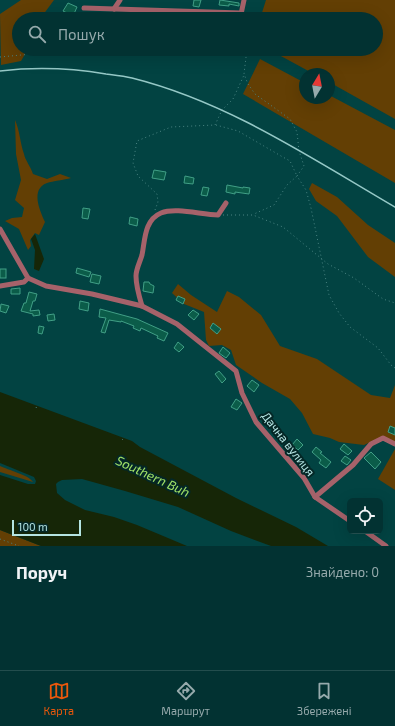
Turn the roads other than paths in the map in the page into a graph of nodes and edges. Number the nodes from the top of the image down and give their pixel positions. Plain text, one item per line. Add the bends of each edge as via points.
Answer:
1 (120, 0) edge
2 (244, 0) edge
3 (84, 8) dead end
4 (114, 9) junction
5 (209, 12) edge
6 (241, 12) edge
7 (226, 202) dead end
8 (0, 229) edge
9 (28, 278) junction
10 (0, 286) edge
11 (142, 306) junction
12 (395, 444) edge
13 (315, 497) junction
14 (347, 519) edge
15 (368, 534) edge
16 (386, 546) edge

1 - 4 street
2 - 6 street
3 - 4 street
4 - 5 street
7 - 11 street via 218,215 182,211 162,212 152,218 136,274
8 - 9 street
9 - 10 street via 24,282
9 - 11 street, Дачна вулиця via 46,286
11 - 13 street, Дачна вулиця via 177,324 236,371 242,393 256,422 304,478
12 - 13 street via 383,438 371,444 353,465
13 - 14 street
15 - 16 street

